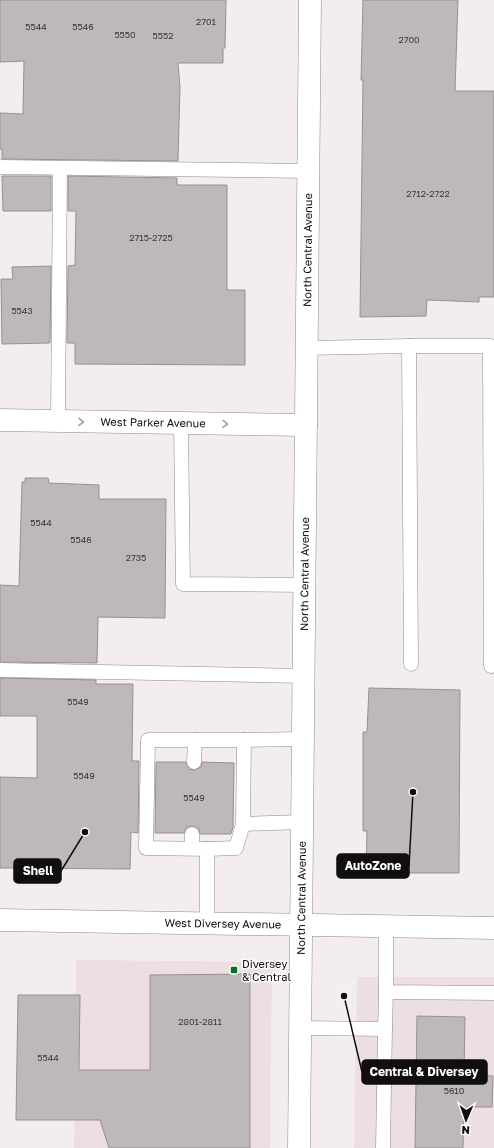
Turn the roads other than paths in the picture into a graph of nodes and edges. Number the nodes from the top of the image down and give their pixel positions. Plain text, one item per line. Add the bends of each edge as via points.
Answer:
1 (310, 0) edge
2 (0, 168) edge
3 (60, 168) junction
4 (309, 171) junction
5 (409, 346) junction
6 (492, 346) edge
7 (307, 348) junction
8 (0, 420) edge
9 (58, 421) junction
10 (181, 423) junction
11 (306, 425) junction
12 (305, 585) junction
13 (411, 664) dead end
14 (491, 666) dead end
15 (0, 670) edge
16 (304, 676) junction
17 (303, 739) junction
18 (195, 740) junction
19 (244, 740) junction
20 (194, 762) dead end
21 (302, 822) junction
22 (243, 824) junction
23 (192, 834) dead end
24 (192, 848) junction
25 (206, 849) junction
26 (0, 920) edge
27 (207, 924) junction
28 (301, 925) junction
29 (386, 927) junction
30 (494, 928) edge
31 (386, 992) junction
32 (494, 993) edge
33 (300, 1028) junction
34 (385, 1029) junction
35 (299, 1148) edge
36 (383, 1148) edge

1 - 4 street, North Central Avenue
2 - 3 lane
3 - 4 lane
3 - 9 lane
4 - 7 street, North Central Avenue
5 - 6 lane
5 - 7 lane
5 - 13 lane
6 - 14 lane
7 - 11 street, North Central Avenue
8 - 9 street, West Parker Avenue
9 -> 10 street, West Parker Avenue
10 -> 11 street, West Parker Avenue
10 - 12 lane via 183,584
11 - 12 street, North Central Avenue
12 - 16 street, North Central Avenue
15 - 16 lane
16 - 17 street, North Central Avenue
17 - 19 lane
17 - 21 street, North Central Avenue
18 - 19 lane
18 - 20 lane
18 - 24 lane via 148,740 146,848
19 - 22 lane
21 - 22 lane
21 - 28 street, North Central Avenue
22 - 25 lane via 236,848
23 - 24 lane
24 - 25 lane
25 - 27 lane
26 - 27 street, West Diversey Avenue
27 - 28 street, West Diversey Avenue
28 - 29 street, West Diversey Avenue
28 - 33 street, North Central Avenue
29 - 30 street, West Diversey Avenue
29 - 31 lane
31 - 32 lane
31 - 34 lane
33 - 34 lane
33 - 35 street, North Central Avenue
34 - 36 lane

